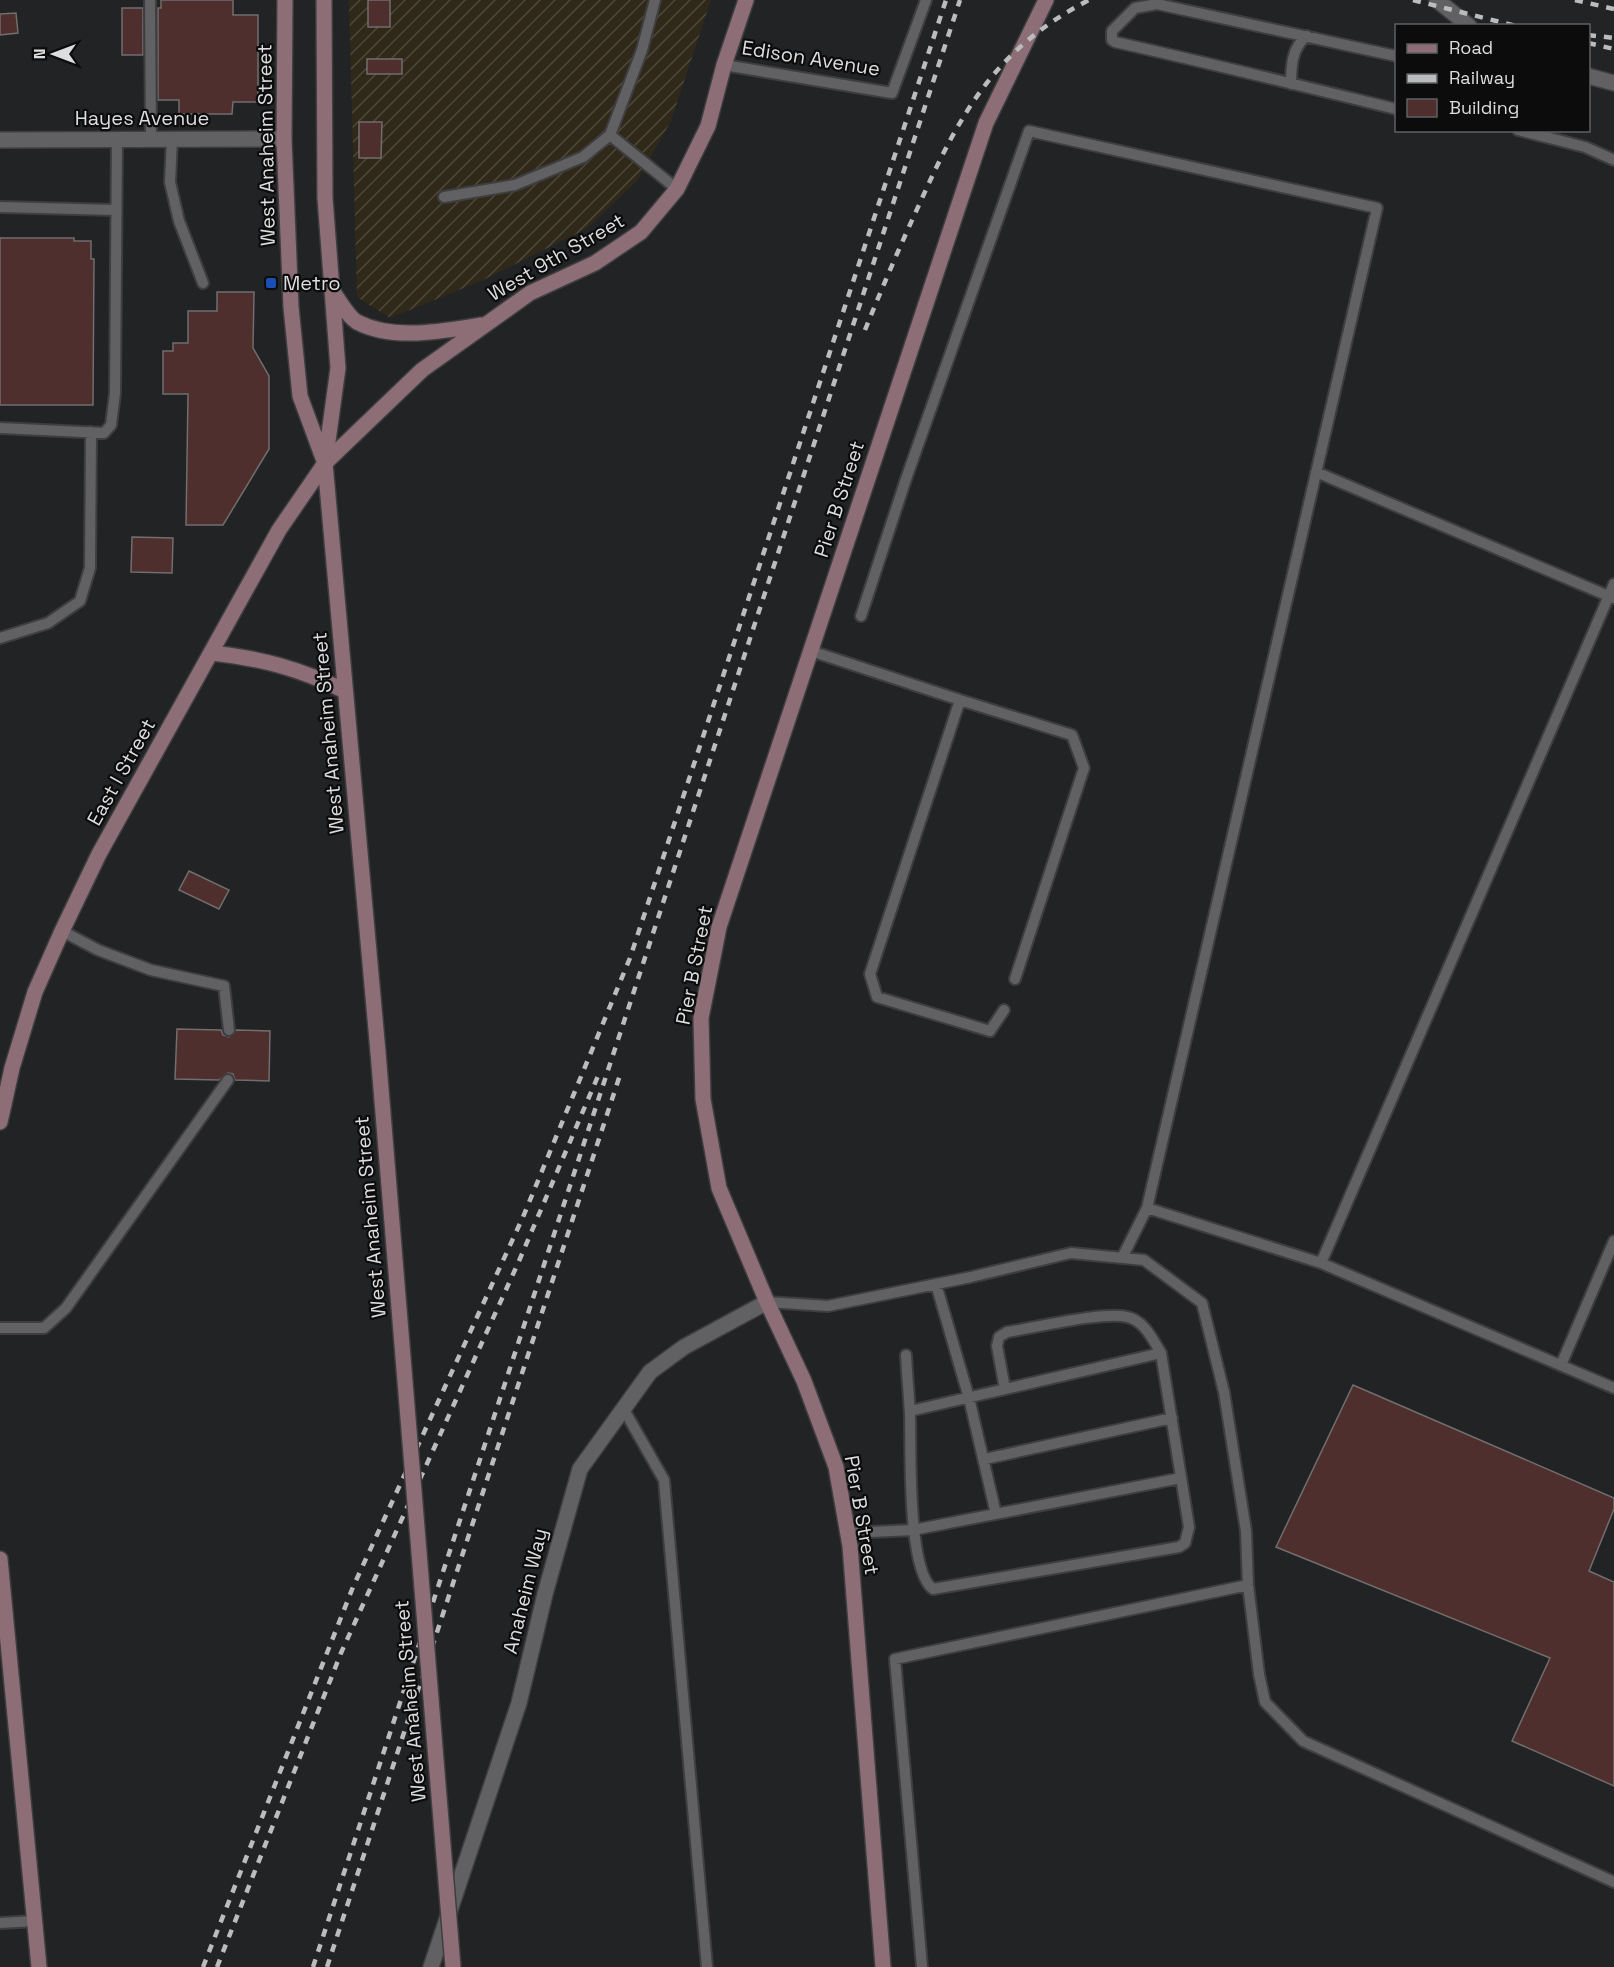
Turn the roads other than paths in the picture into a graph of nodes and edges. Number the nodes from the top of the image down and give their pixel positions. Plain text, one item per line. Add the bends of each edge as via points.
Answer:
1 (150, 0) edge
2 (285, 0) edge
3 (324, 0) edge
4 (655, 0) edge
5 (746, 0) edge
6 (926, 0) edge
7 (1046, 0) edge
8 (1437, 0) edge
9 (1467, 24) edge
10 (1307, 36) junction
11 (1395, 56) edge
12 (724, 65) junction
13 (1590, 77) edge
14 (1614, 83) edge
15 (1292, 84) junction
16 (1395, 109) edge
17 (1526, 132) edge
18 (610, 135) junction
19 (117, 139) junction
20 (151, 139) junction
21 (172, 139) junction
22 (284, 139) junction
23 (0, 140) edge
24 (1614, 160) edge
25 (677, 189) junction
26 (444, 197) dead end
27 (0, 207) edge
28 (117, 210) junction
29 (203, 283) dead end
30 (331, 288) junction
31 (484, 325) junction
32 (0, 428) edge
33 (91, 432) junction
34 (325, 463) junction
35 (1316, 472) junction
36 (1614, 584) edge
37 (1611, 598) edge
38 (861, 616) dead end
39 (0, 638) edge
40 (811, 651) junction
41 (212, 653) junction
42 (345, 691) junction
43 (960, 699) junction
44 (62, 931) junction
45 (1015, 979) dead end
46 (1004, 1010) dead end
47 (229, 1030) dead end
48 (228, 1080) dead end
49 (0, 1122) edge
50 (1148, 1208) junction
51 (1614, 1241) edge
52 (1122, 1258) junction
53 (1321, 1263) junction
54 (936, 1284) junction
55 (767, 1302) junction
56 (0, 1328) edge
57 (1161, 1353) junction
58 (906, 1355) dead end
59 (1561, 1365) junction
60 (1614, 1388) edge
61 (1005, 1389) junction
62 (969, 1398) junction
63 (623, 1408) junction
64 (910, 1411) junction
65 (1172, 1418) junction
66 (985, 1459) junction
67 (1181, 1478) junction
68 (996, 1514) junction
69 (913, 1530) junction
70 (848, 1533) junction
71 (0, 1559) edge
72 (1248, 1586) junction
73 (4, 1639) edge
74 (1614, 1882) edge
75 (35, 1921) junction
76 (0, 1923) edge
77 (39, 1967) edge
78 (431, 1967) edge
79 (453, 1967) edge
80 (707, 1967) edge
81 (883, 1967) edge
82 (922, 1967) edge

1 - 20 lane
2 - 22 main road, West Anaheim Street
3 - 30 main road, West Anaheim Street via 325,198
4 - 18 lane via 642,50
5 - 12 main road, West 9th Street
6 - 12 lane, Edison Avenue via 892,93
7 - 40 main road, Pier B Street via 986,123
8 - 9 street
10 - 11 lane
10 - 15 lane via 1293,59
10 - 15 lane via 1157,4 1135,8 1112,31 1114,42
12 - 25 main road, West 9th Street via 708,126
13 - 14 street
15 - 16 lane
17 - 24 lane via 1585,147
18 - 25 lane
18 - 26 lane via 583,157 515,185
19 - 20 street, Hayes Avenue
19 - 23 street, Hayes Avenue
19 - 28 lane
20 - 21 street, Hayes Avenue
21 - 22 street, Hayes Avenue
21 - 29 lane via 170,182 179,221
22 - 34 main road, West Anaheim Street via 300,396
25 - 31 main road, West 9th Street via 641,232 595,263 530,293
27 - 28 lane
28 - 33 lane via 111,424 104,433
30 - 31 main road via 355,321 392,332 434,332
30 - 34 main road, West Anaheim Street via 338,369
31 - 34 main road, West 9th Street via 422,370
32 - 33 lane
33 - 39 lane via 90,568 80,601 48,622
34 - 41 main road, East I Street via 279,530
34 - 42 main road, West Anaheim Street
35 - 37 lane
35 - 38 lane via 1377,208 1029,131
35 - 50 lane
36 - 37 lane
37 - 53 lane
40 - 43 lane
40 - 55 main road, Pier B Street via 719,927 701,1018 704,1099 719,1188
41 - 42 main road via 290,666
41 - 44 main road, East I Street via 99,854
42 - 79 main road, West Anaheim Street, bridge
43 - 45 lane via 1072,735 1084,768
43 - 46 lane via 870,974 877,997 990,1031
44 - 47 lane via 151,970 224,986
44 - 49 main road, East I Street via 35,992
48 - 56 lane via 66,1308 44,1328
50 - 52 lane
50 - 53 lane
51 - 59 lane
52 - 54 lane via 1071,1253
52 - 72 lane via 1144,1260 1202,1303 1224,1392 1245,1531
53 - 59 lane
54 - 55 lane via 828,1306
54 - 62 lane
55 - 63 street, Anaheim Way via 684,1347 650,1372
55 - 70 main road, Pier B Street via 804,1381 836,1467
57 - 61 lane
57 - 61 lane via 1147,1330 1129,1317 1109,1316 1007,1332 999,1337 997,1346
57 - 65 lane
58 - 64 lane
59 - 60 lane
61 - 62 lane
62 - 64 lane
62 - 66 lane
63 - 78 street, Anaheim Way via 586,1460 573,1487 519,1703
63 - 80 lane via 664,1480
64 - 69 lane
65 - 66 lane
65 - 67 lane
66 - 68 lane
67 - 68 lane
67 - 69 lane via 1188,1536 1179,1547 933,1589 923,1577
68 - 69 lane
69 - 70 lane
70 - 81 main road, Pier B Street
71 - 73 main road
72 - 74 lane via 1265,1702 1303,1741
72 - 82 lane via 895,1659
73 - 75 main road
75 - 76 lane
75 - 77 main road

